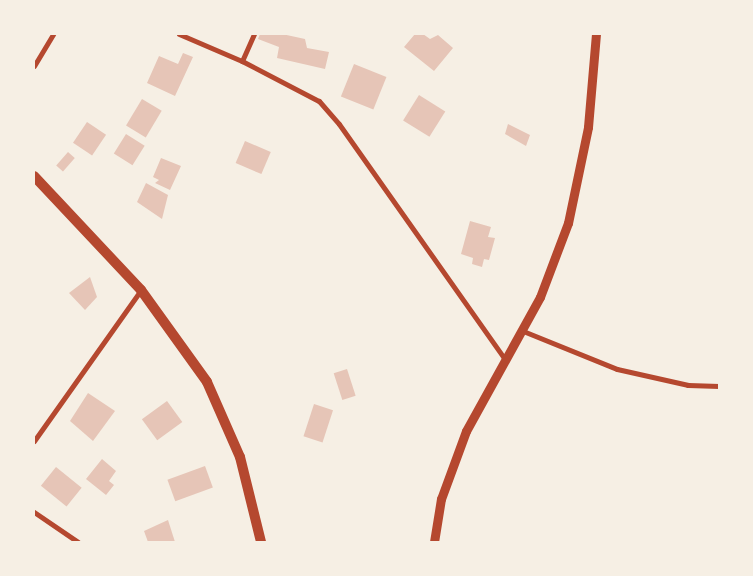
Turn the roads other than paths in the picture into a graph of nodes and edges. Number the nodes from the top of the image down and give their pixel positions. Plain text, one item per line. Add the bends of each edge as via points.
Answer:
1 (53, 34) edge
2 (178, 34) edge
3 (254, 34) edge
4 (596, 34) edge
5 (242, 61) junction
6 (34, 66) edge
7 (34, 176) edge
8 (141, 290) junction
9 (523, 330) junction
10 (504, 360) junction
11 (719, 386) edge
12 (34, 441) edge
13 (34, 512) edge
14 (78, 542) edge
15 (261, 542) edge
16 (434, 542) edge

1 - 6 street
2 - 5 street
3 - 5 street
4 - 9 street via 588,127 573,204 552,268
5 - 10 street via 308,95 331,114
7 - 8 main road
8 - 12 street
8 - 15 main road via 202,374 219,406 240,457
9 - 10 street
9 - 11 street via 617,369 688,385
10 - 16 street via 466,431 441,499
13 - 14 street

